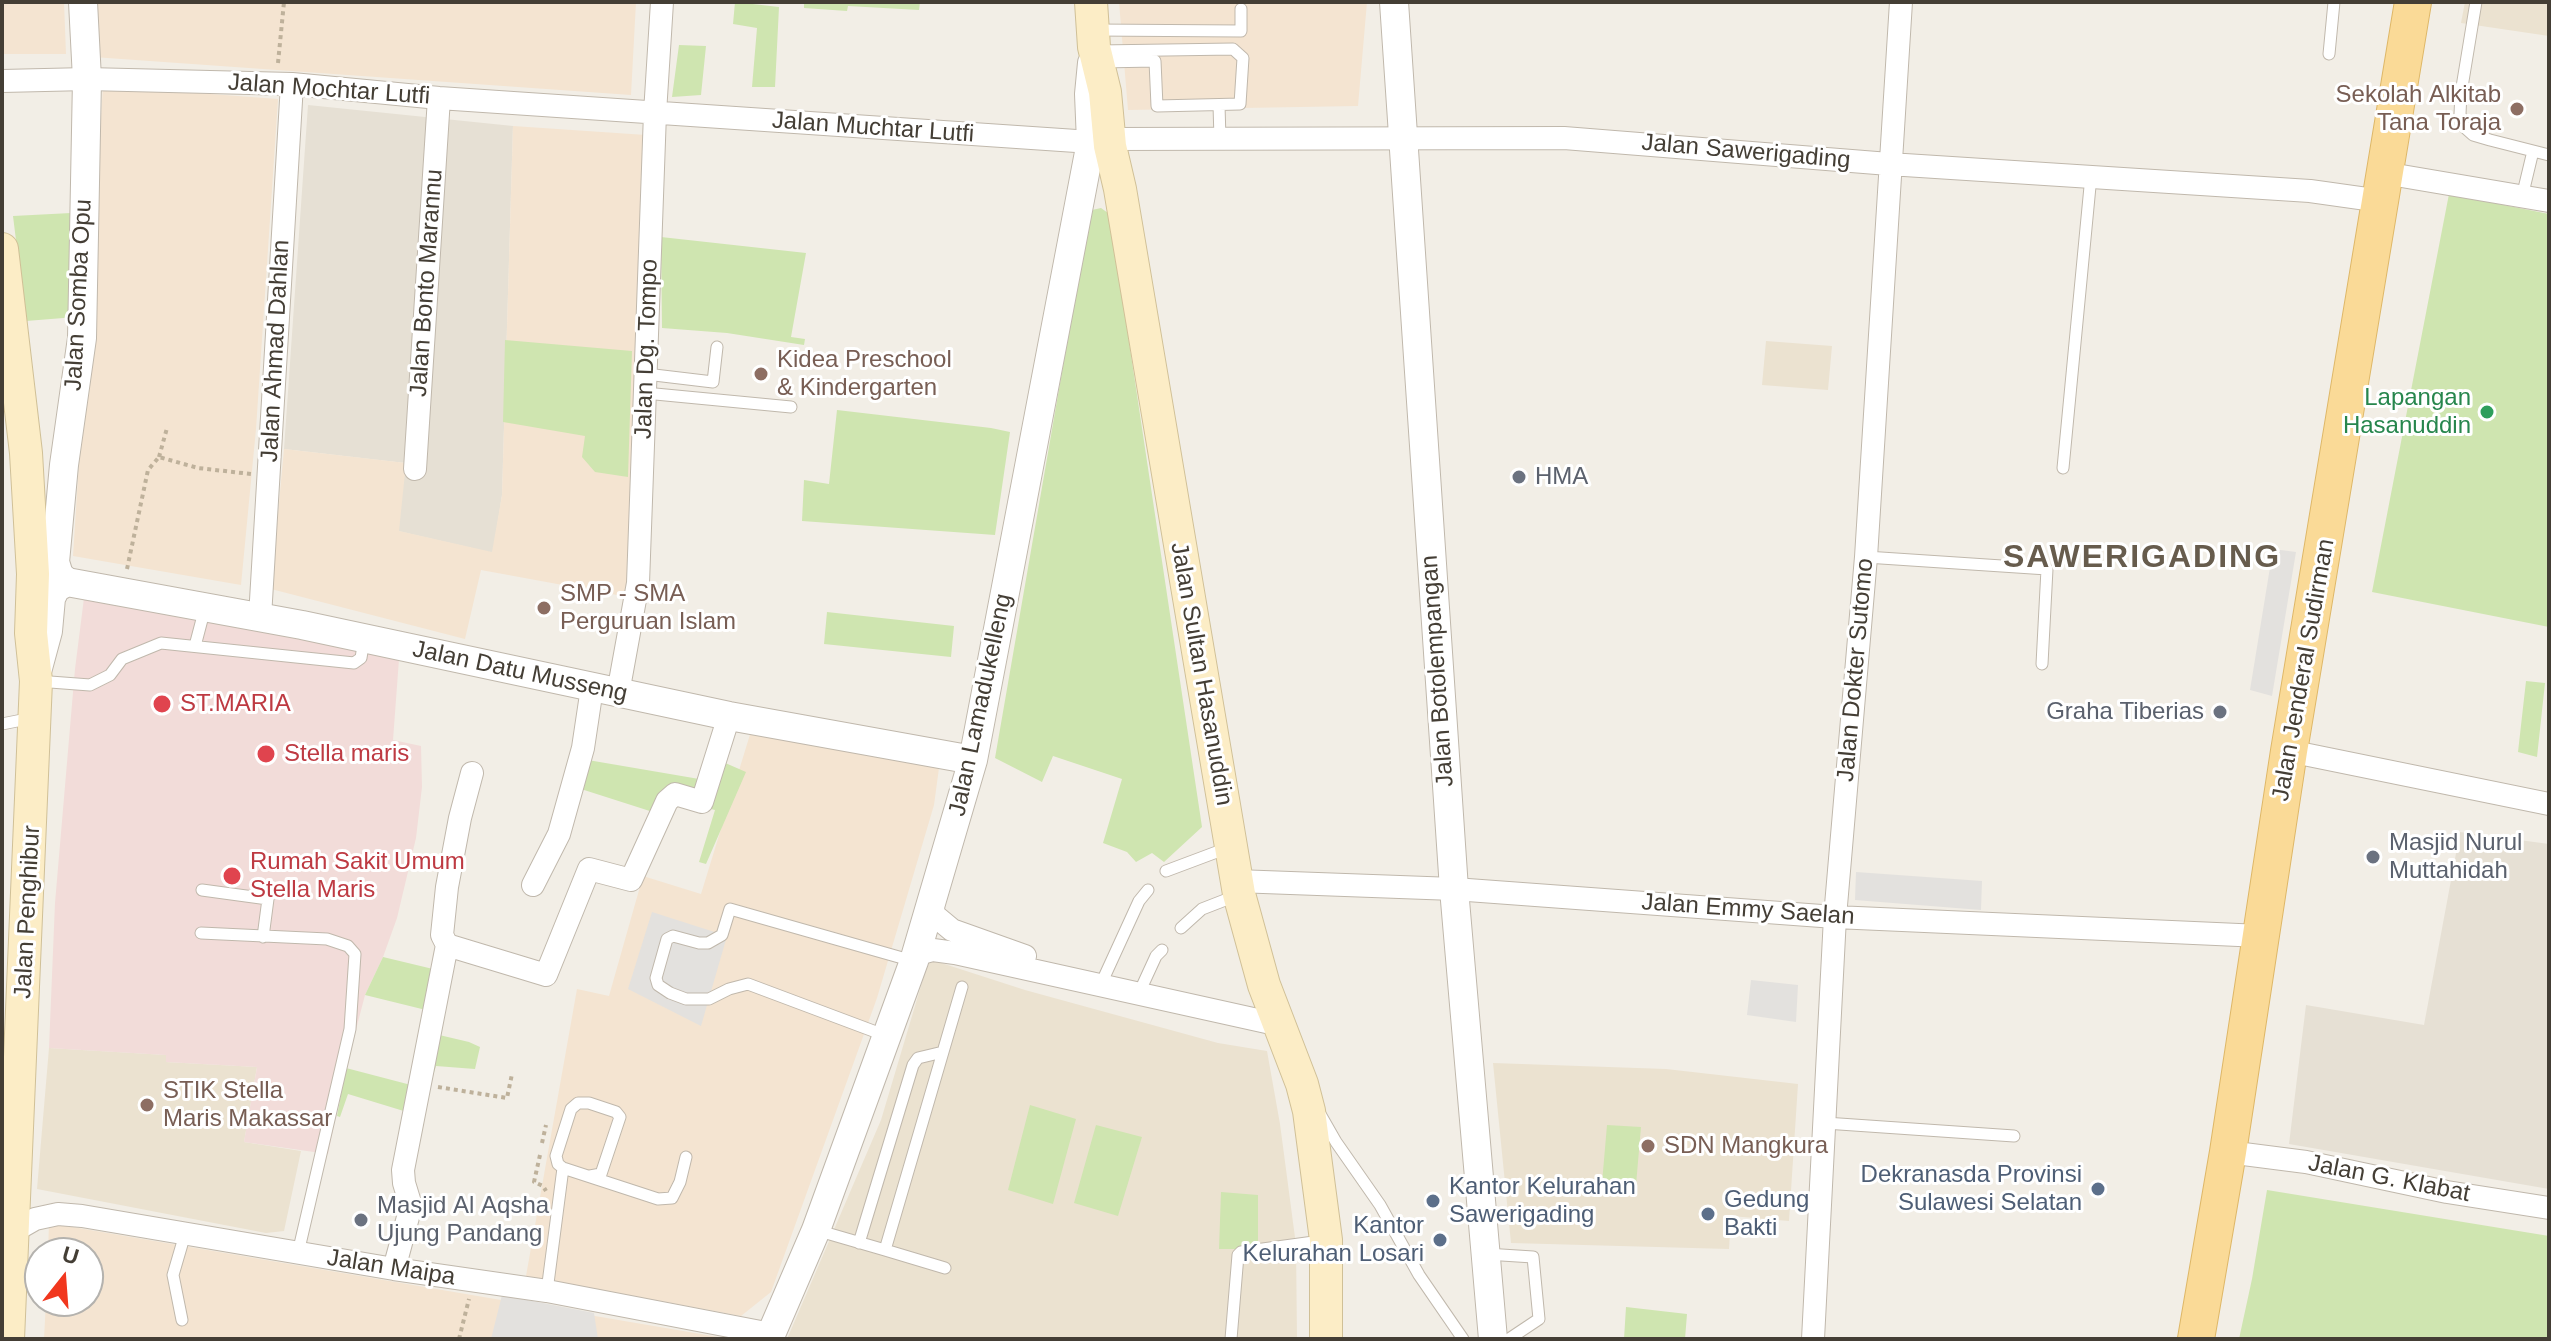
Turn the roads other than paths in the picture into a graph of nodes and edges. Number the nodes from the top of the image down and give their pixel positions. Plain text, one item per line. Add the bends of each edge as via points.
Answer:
1 (83, 2) edge
2 (662, 2) edge
3 (1394, 2) edge
4 (1901, 2) edge
5 (2334, 2) edge
6 (2413, 2) edge
7 (2476, 2) edge
8 (1241, 9) dead end
9 (1094, 38) edge
10 (2329, 54) dead end
11 (87, 79) junction
12 (2, 81) edge
13 (284, 84) junction
14 (439, 98) junction
15 (1219, 105) junction
16 (655, 113) junction
17 (1220, 139) junction
18 (1401, 139) junction
19 (1100, 141) junction
20 (2533, 151) junction
21 (2549, 155) edge
22 (1889, 164) junction
23 (2091, 176) junction
24 (2383, 187) junction
25 (2521, 198) junction
26 (2549, 201) edge
27 (2, 249) edge
28 (4, 292) edge
29 (717, 347) dead end
30 (646, 383) junction
31 (791, 407) dead end
32 (2063, 468) dead end
33 (415, 469) dead end
34 (1866, 557) junction
35 (67, 582) junction
36 (205, 607) junction
37 (260, 617) junction
38 (302, 625) junction
39 (364, 639) junction
40 (195, 646) junction
41 (294, 656) junction
42 (2042, 664) dead end
43 (36, 678) junction
44 (605, 691) junction
45 (729, 716) junction
46 (36, 717) junction
47 (2, 724) edge
48 (2289, 751) junction
49 (973, 760) junction
50 (472, 773) dead end
51 (2549, 804) edge
52 (1231, 847) junction
53 (1166, 871) dead end
54 (533, 885) dead end
55 (1238, 888) junction
56 (1454, 889) junction
57 (202, 890) dead end
58 (1148, 890) dead end
59 (932, 901) junction
60 (1835, 917) junction
61 (1181, 928) dead end
62 (201, 933) dead end
63 (2261, 936) junction
64 (263, 937) junction
65 (447, 945) junction
66 (1162, 950) dead end
67 (914, 961) junction
68 (1101, 984) junction
69 (962, 987) dead end
70 (1139, 993) junction
71 (1280, 1025) junction
72 (887, 1036) junction
73 (943, 1052) junction
74 (1302, 1084) junction
75 (1825, 1123) junction
76 (2014, 1136) dead end
77 (2228, 1152) junction
78 (686, 1157) dead end
79 (563, 1168) junction
80 (590, 1176) junction
81 (2549, 1208) edge
82 (816, 1230) junction
83 (14, 1231) junction
84 (185, 1234) junction
85 (1326, 1240) junction
86 (859, 1243) junction
87 (885, 1250) junction
88 (295, 1253) junction
89 (1486, 1254) junction
90 (945, 1268) dead end
91 (394, 1269) junction
92 (547, 1291) junction
93 (182, 1320) dead end
94 (770, 1336) edge
95 (8, 1339) edge
96 (1231, 1339) edge
97 (1326, 1339) edge
98 (1463, 1339) edge
99 (1493, 1339) edge
100 (1509, 1339) edge
101 (1813, 1339) edge
102 (2196, 1339) edge

1 - 11 street, Jalan Somba Opu
2 - 16 street, Jalan Dg. Tompo
3 - 18 street, Jalan Botolempangan
4 - 22 street, Jalan Dokter Sutomo
5 - 10 lane
6 - 24 main road, Jalan Jenderal Sudirman
7 - 20 lane via 2461,93 2464,127 2473,135
8 - 9 lane via 1241,31
9 - 15 lane via 1155,61 1157,106
9 - 15 lane via 1233,49 1243,58 1240,104
9 - 19 main road, Jalan Sultan Hasanuddin via 1105,92
11 - 12 street, Jalan Mochtar Lutfi
11 - 13 street, Jalan Mochtar Lutfi
11 - 35 street, Jalan Somba Opu via 82,338 55,562
13 - 14 street, Jalan Mochtar Lutfi
13 - 37 street, Jalan Ahmad Dahlan
14 - 16 street, Jalan Mochtar Lutfi
14 - 33 street, Jalan Bonto Marannu
15 - 17 lane
16 - 19 street, Jalan Muchtar Lutfi
16 - 30 street, Jalan Dg. Tompo
17 - 18 street, Jalan Sawerigading
17 - 19 street, Jalan Sawerigading
18 - 22 street, Jalan Sawerigading via 1564,138
18 - 56 street, Jalan Botolempangan
19 - 49 street, Jalan Lamadukelleng
19 - 52 main road, Jalan Sultan Hasanuddin
20 - 21 lane
20 - 25 lane
22 - 23 street, Jalan Sawerigading
22 - 34 street, Jalan Dokter Sutomo
23 - 24 street, Jalan Sawerigading via 2310,191
23 - 32 lane
24 - 25 street, Jalan Sawerigading
24 - 48 main road, Jalan Jenderal Sudirman
25 - 26 street, Jalan Sawerigading
27 - 28 main road, Jalan Penghibur
28 - 43 main road, Jalan Penghibur via 26,453
29 - 30 lane via 713,382
30 - 31 lane
30 - 44 street, Jalan Dg. Tompo via 638,583
34 - 42 lane via 2047,569
34 - 60 street, Jalan Dokter Sutomo
35 - 36 street, Jalan Datu Musseng
35 - 43 street, Jalan Penghibur via 51,598
36 - 37 street, Jalan Datu Musseng
36 - 40 lane
37 - 38 street, Jalan Datu Musseng
38 - 39 street, Jalan Datu Musseng
38 - 41 lane
39 - 41 lane via 361,658 354,663
39 - 44 street, Jalan Datu Musseng
40 - 41 lane
40 - 43 lane via 161,643 142,649 90,685
43 - 46 main road, Jalan Penghibur
44 - 45 street, Jalan Datu Musseng
44 - 54 street, Jalan Dg. Tompo via 559,834
45 - 49 street, Jalan Datu Musseng
45 - 65 street via 702,802 675,794 667,801 631,880 589,869 546,975
46 - 47 lane
46 - 83 main road, Jalan Penghibur
48 - 51 street
48 - 63 main road, Jalan Jenderal Sudirman
49 - 59 street, Jalan Lamadukelleng
50 - 65 street via 447,887 442,935
52 - 53 lane
52 - 55 main road, Jalan Sultan Hasanuddin
55 - 56 street, Jalan Emmy Saelan
55 - 61 lane
55 - 71 main road, Jalan Sultan Hasanuddin
56 - 60 street, Jalan Emmy Saelan
56 - 89 street, Jalan Botolempangan
57 - 64 lane via 268,899
58 - 68 lane
59 - 67 street, Jalan Lamadukelleng
59 - 68 street via 934,915 952,930
60 - 63 street, Jalan Emmy Saelan
60 - 75 street, Jalan Dokter Sutomo
62 - 64 lane
63 - 77 main road, Jalan Jenderal Sudirman
64 - 88 lane via 327,939 355,954 350,1029 340,1044
65 - 91 street via 403,1170 411,1206
66 - 70 lane
67 - 68 street via 933,950
67 - 72 street, Jalan Lamadukelleng
67 - 72 lane via 730,909 722,935 708,943 667,939 656,978 670,993 709,999 748,984
68 - 70 street
69 - 73 lane
70 - 71 street
71 - 74 main road, Jalan Sultan Hasanuddin
72 - 82 street, Jalan Lamadukelleng
73 - 86 lane via 918,1058 913,1065
73 - 87 lane
74 - 85 main road, Jalan Sultan Hasanuddin
74 - 98 lane
75 - 76 lane
75 - 101 street, Jalan Dokter Sutomo
77 - 81 street, Jalan G. Klabat
77 - 102 main road, Jalan Jenderal Sudirman
78 - 80 lane via 672,1198 658,1199
79 - 80 lane
79 - 80 lane via 556,1156 571,1109 589,1103 620,1117 601,1174
79 - 92 lane
82 - 86 lane
82 - 94 street, Jalan Lamadukelleng
83 - 84 street, Jalan Maipa via 58,1214
83 - 95 main road, Jalan Penghibur
84 - 88 street, Jalan Maipa
84 - 93 lane via 173,1275
85 - 96 lane via 1238,1255
85 - 97 main road, Jalan Sultan Hasanuddin
86 - 87 lane
87 - 90 lane
88 - 91 street, Jalan Maipa
89 - 99 street, Jalan Botolempangan
89 - 100 lane via 1533,1257 1539,1319
91 - 92 street, Jalan Maipa
92 - 94 street, Jalan Maipa

